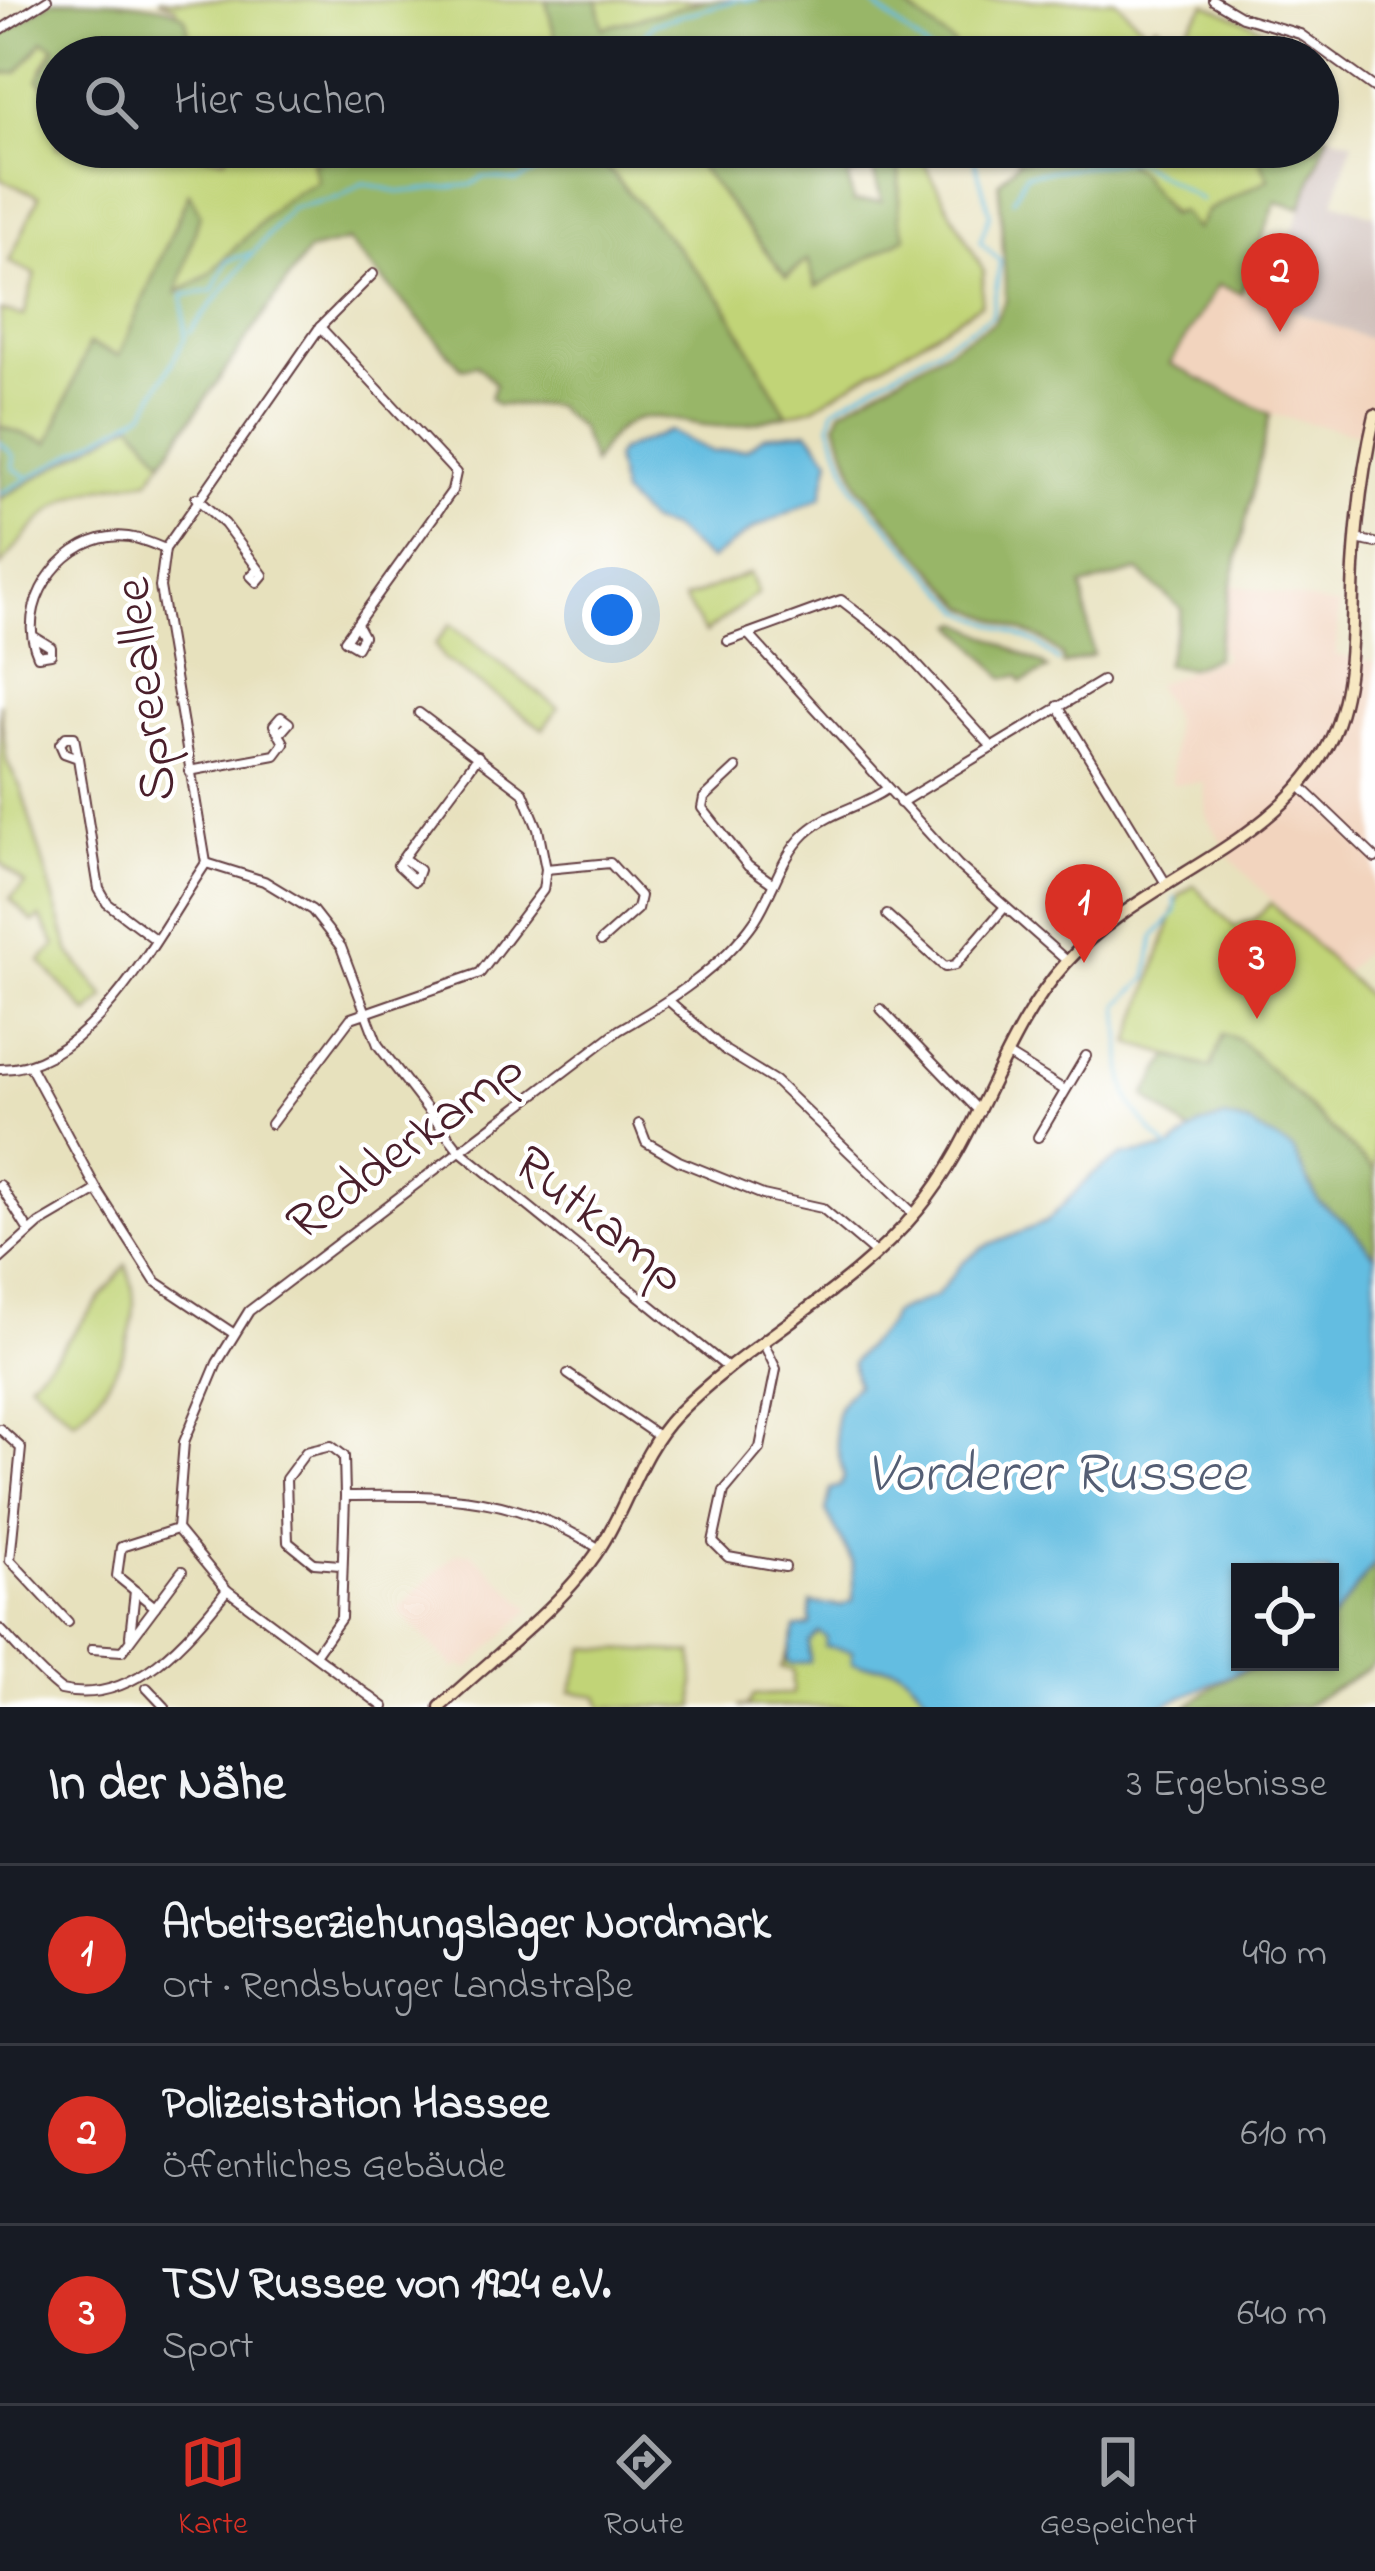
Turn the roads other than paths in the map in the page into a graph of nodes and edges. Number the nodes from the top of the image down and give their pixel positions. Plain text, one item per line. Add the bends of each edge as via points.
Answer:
1 (46, 0) edge
2 (1213, 0) edge
3 (0, 30) edge
4 (1303, 36) edge
5 (1339, 62) edge
6 (1375, 88) edge
7 (374, 274) dead end
8 (320, 327) junction
9 (1375, 415) edge
10 (196, 498) junction
11 (1356, 539) junction
12 (1375, 543) edge
13 (164, 548) junction
14 (257, 570) dead end
15 (357, 625) dead end
16 (749, 634) junction
17 (33, 636) dead end
18 (728, 641) dead end
19 (1102, 681) dead end
20 (1058, 706) junction
21 (419, 712) dead end
22 (283, 731) dead end
23 (992, 747) junction
24 (478, 756) junction
25 (78, 758) dead end
26 (736, 768) dead end
27 (189, 771) junction
28 (1300, 786) junction
29 (887, 788) junction
30 (900, 803) junction
31 (404, 858) dead end
32 (1375, 858) edge
33 (206, 863) junction
34 (546, 869) junction
35 (1165, 882) junction
36 (772, 883) junction
37 (1004, 908) junction
38 (887, 915) dead end
39 (156, 940) junction
40 (601, 941) dead end
41 (1067, 961) junction
42 (669, 1001) junction
43 (367, 1010) junction
44 (881, 1010) dead end
45 (1006, 1054) junction
46 (1086, 1056) dead end
47 (31, 1068) junction
48 (0, 1069) edge
49 (1063, 1089) junction
50 (981, 1113) junction
51 (271, 1124) dead end
52 (639, 1124) dead end
53 (1038, 1137) dead end
54 (459, 1150) junction
55 (0, 1185) edge
56 (97, 1190) junction
57 (915, 1215) junction
58 (28, 1231) junction
59 (874, 1252) junction
60 (0, 1259) edge
61 (233, 1333) junction
62 (763, 1342) junction
63 (729, 1370) junction
64 (568, 1374) dead end
65 (0, 1429) edge
66 (658, 1436) junction
67 (346, 1496) junction
68 (177, 1529) junction
69 (600, 1549) junction
70 (340, 1565) junction
71 (784, 1567) dead end
72 (182, 1571) dead end
73 (135, 1590) junction
74 (227, 1590) junction
75 (155, 1607) junction
76 (68, 1622) dead end
77 (0, 1629) edge
78 (129, 1642) junction
79 (92, 1649) dead end
80 (315, 1655) junction
81 (106, 1703) dead end
82 (165, 1707) edge
83 (384, 1707) edge
84 (440, 1707) edge

1 - 3 street
2 - 4 street
5 - 6 street
7 - 8 street, Spreeallee
8 - 10 street, Spreeallee
8 - 15 street via 457,473
9 - 11 street
10 - 13 street, Spreeallee
10 - 14 street via 226,524
11 - 12 street
11 - 28 street via 1340,714
13 - 17 street via 133,536 79,546 33,606
13 - 27 street, Spreeallee via 160,587
16 - 18 street
16 - 23 street via 841,600 898,644
16 - 29 street
19 - 20 street
20 - 23 street
20 - 35 street
21 - 24 street
22 - 27 street via 275,755
23 - 30 street
24 - 31 street
24 - 34 street via 527,798
25 - 39 street via 99,889
26 - 36 street via 702,808
27 - 33 street, Spreeallee
28 - 32 street
28 - 35 street
29 - 30 street
29 - 36 street, Redderkamp via 814,825
30 - 37 street
33 - 39 street, Spreeallee
33 - 43 street, Rutkamp via 265,881 312,910 341,947
34 - 40 street via 610,863 640,896 637,909
34 - 43 street via 538,898 480,973
35 - 41 street
36 - 42 street, Redderkamp via 732,947
37 - 38 street via 945,967
37 - 41 street
39 - 47 street, Spreeallee via 104,1010
41 - 45 street
42 - 54 street, Redderkamp
42 - 57 street via 726,1052 775,1081
43 - 51 street via 344,1024
43 - 54 street, Rutkamp via 401,1081
44 - 50 street
45 - 49 street
45 - 50 street
46 - 49 street
47 - 48 street
47 - 56 street
49 - 53 street
50 - 57 street
52 - 59 street via 646,1142 679,1161 822,1208
54 - 61 street, Redderkamp via 266,1296
54 - 63 street, Rutkamp
55 - 58 street
56 - 58 street
56 - 61 street via 155,1281
57 - 59 street
58 - 60 street
59 - 62 street
61 - 68 street, Redderkamp via 184,1442
62 - 63 street
62 - 71 street via 776,1369 760,1448 724,1491 713,1542 728,1557
63 - 66 street
64 - 66 street
65 - 76 street via 21,1448 10,1560
66 - 69 street
67 - 69 street via 470,1496 547,1518
67 - 70 street
67 - 70 street via 344,1456 331,1445 306,1452 286,1479 288,1542 314,1563
68 - 73 street via 121,1547 118,1576
68 - 74 street
69 - 84 street
70 - 80 street via 341,1618
72 - 75 street
73 - 75 street
73 - 78 street
74 - 80 street
74 - 82 street via 143,1691
75 - 78 street
77 - 81 street via 64,1692
78 - 79 street via 122,1651
80 - 83 street

